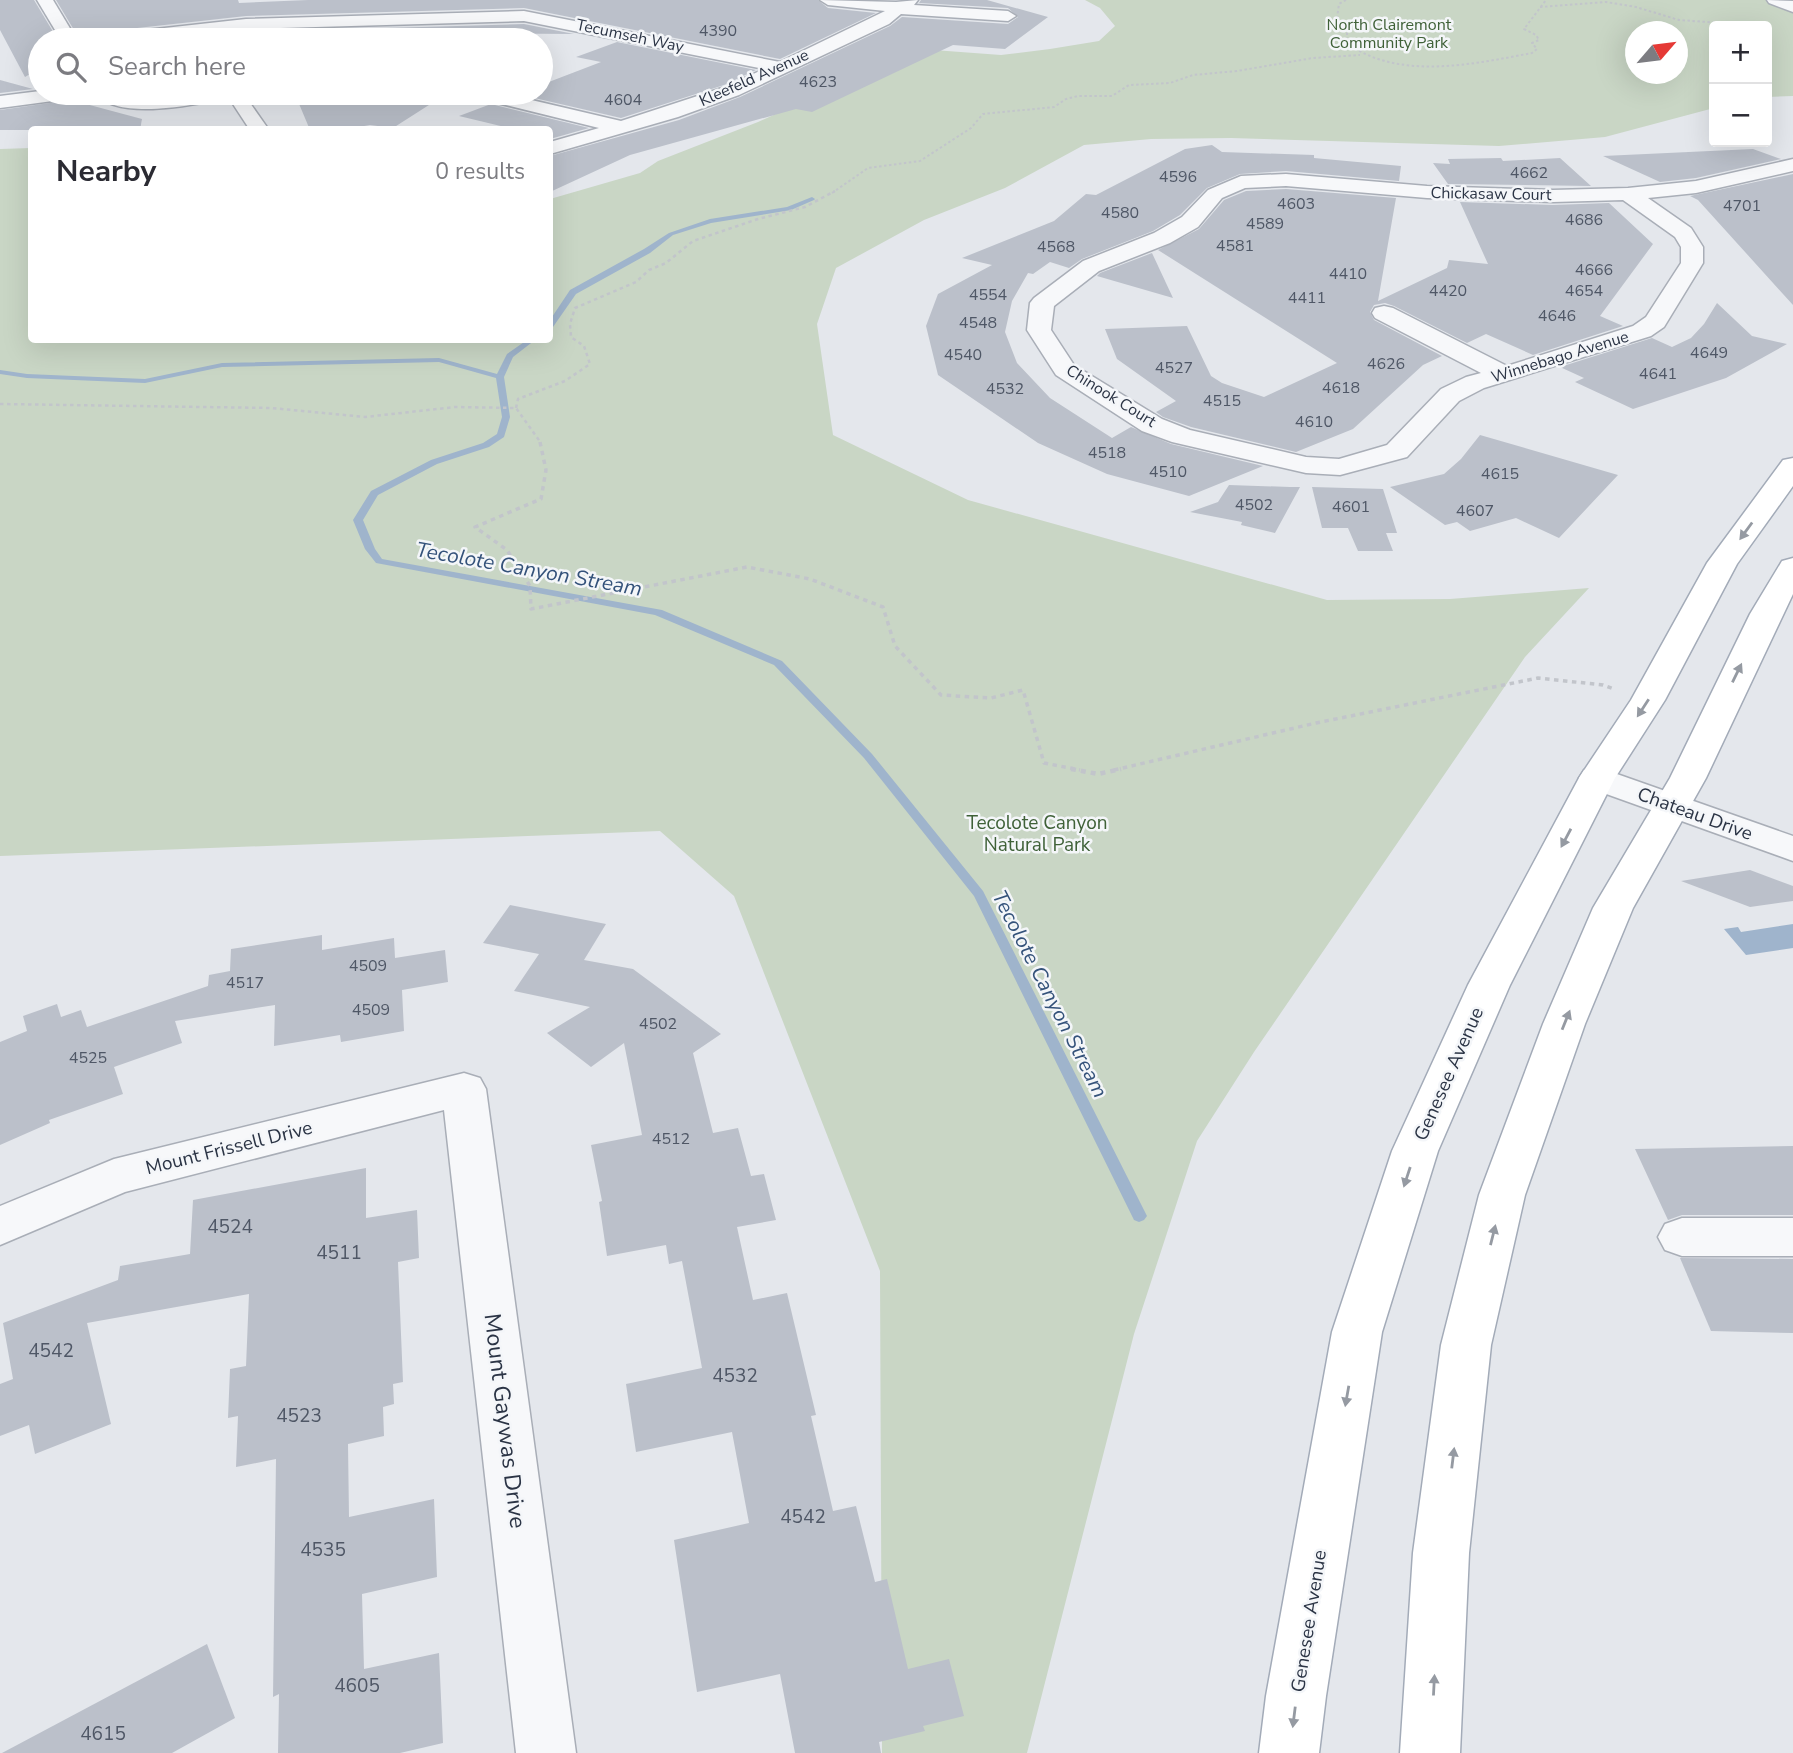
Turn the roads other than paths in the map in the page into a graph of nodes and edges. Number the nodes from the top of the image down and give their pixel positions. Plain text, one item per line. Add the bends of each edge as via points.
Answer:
1 (45, 0) edge
2 (828, 0) edge
3 (1775, 0) edge
4 (903, 6) edge
5 (1793, 7) edge
6 (1008, 16) dead end
7 (62, 28) edge
8 (210, 28) edge
9 (780, 67) junction
10 (28, 98) edge
11 (0, 102) edge
12 (242, 105) edge
13 (530, 105) edge
14 (257, 126) edge
15 (622, 127) junction
16 (553, 147) edge
17 (1793, 165) edge
18 (1628, 194) junction
19 (1197, 212) joint
20 (1384, 313) dead end
21 (1505, 376) junction
22 (1363, 463) joint
23 (1793, 466) edge
24 (1793, 567) edge
25 (1597, 778) junction
26 (1673, 807) junction
27 (1793, 849) edge
28 (464, 1089) joint
29 (0, 1226) edge
30 (1682, 1237) dead end
31 (1793, 1237) edge
32 (546, 1753) edge
33 (1289, 1753) edge
34 (1430, 1753) edge

1 - 7 street
2 - 4 street
3 - 5 street
4 - 6 street
4 - 9 street, Kleefeld Avenue via 883,20
8 - 9 street, Tecumseh Way via 524,16
9 - 15 street, Kleefeld Avenue via 732,91
10 - 11 street
12 - 14 street
13 - 15 street
15 - 16 street, Kleefeld Avenue
17 - 18 street, Chickasaw Court via 1696,187
18 - 19 street, Chickasaw Court via 1427,192 1286,180 1241,182 1215,194
18 - 21 street, Winnebago Avenue via 1683,233 1692,247 1692,263 1655,322 1642,331
19 - 22 street, Chinook Court via 1190,222 1162,238 1091,266 1042,303 1039,330 1065,370 1153,425 1182,436 1306,465
20 - 21 street
21 - 22 street, Winnebago Avenue via 1475,382 1450,395 1397,451
23 -> 25 main road, Genesee Avenue via 1722,563 1648,701
26 -> 24 main road
25 - 26 street, Chateau Drive
25 -> 33 main road, Genesee Avenue via 1489,985 1415,1151 1361,1319
26 - 27 street, Chateau Drive
34 -> 26 main road via 1441,1553 1466,1345 1502,1195 1564,1024 1613,908
28 - 29 street, Mount Frissell Drive via 114,1177
28 - 32 street, Mount Gaywas Drive
30 - 31 street

